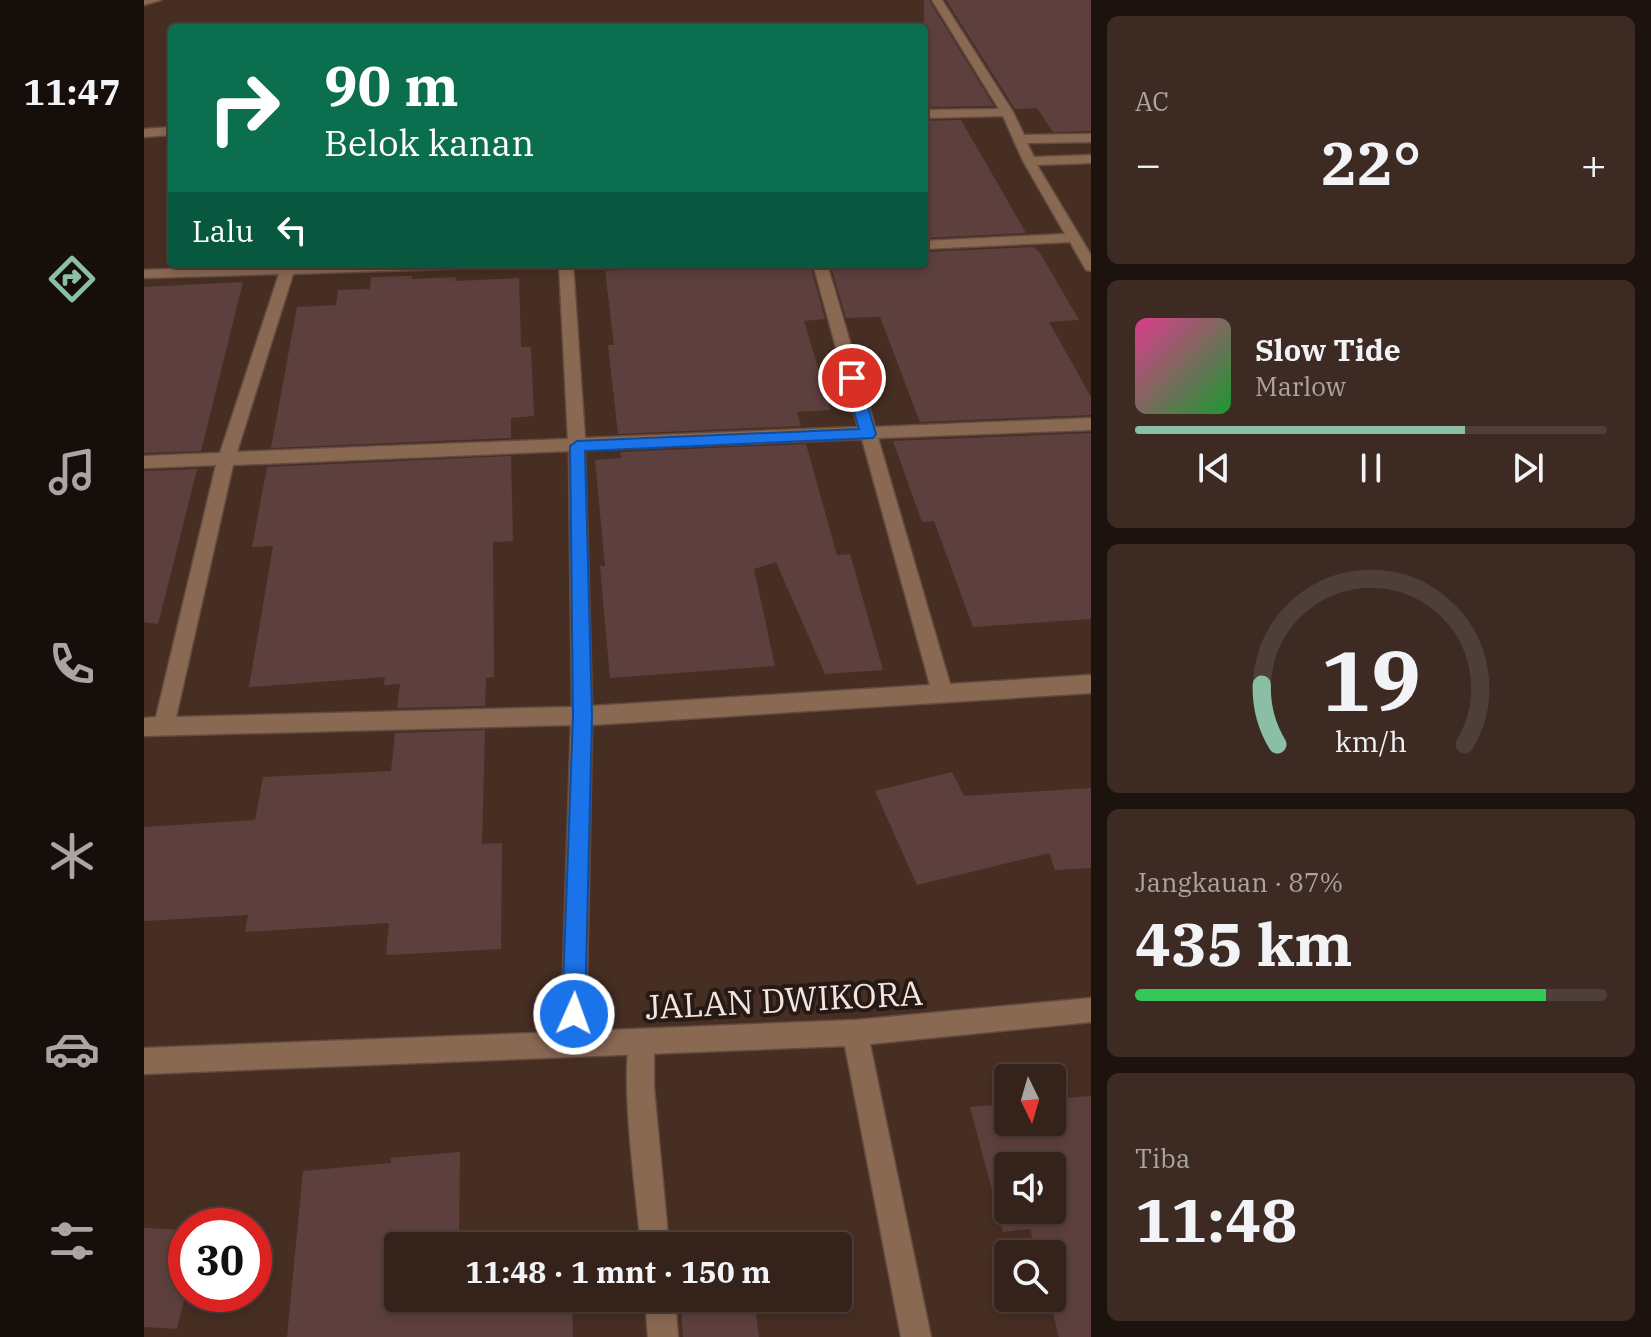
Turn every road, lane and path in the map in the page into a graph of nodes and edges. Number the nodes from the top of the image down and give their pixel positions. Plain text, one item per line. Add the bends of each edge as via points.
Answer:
1 (156, 0) edge
2 (937, 0) edge
3 (144, 2) edge
4 (1007, 112) junction
5 (928, 114) edge
6 (168, 131) edge
7 (144, 133) edge
8 (1091, 138) edge
9 (1019, 139) junction
10 (1091, 159) edge
11 (1029, 161) junction
12 (1075, 238) junction
13 (928, 245) edge
14 (1091, 267) edge
15 (252, 268) edge
16 (287, 268) edge
17 (566, 268) edge
18 (821, 268) edge
19 (144, 274) edge
20 (1091, 424) edge
21 (868, 434) junction
22 (577, 446) junction
23 (226, 459) junction
24 (144, 462) edge
25 (1091, 684) edge
26 (942, 691) junction
27 (582, 716) junction
28 (154, 727) edge
29 (1091, 1010) edge
30 (855, 1033) junction
31 (641, 1042) junction
32 (573, 1044) junction
33 (146, 1068) edge
34 (654, 1232) edge
35 (661, 1312) edge
36 (663, 1337) edge
37 (916, 1337) edge

1 - 3 street
2 - 4 street
4 - 5 street
4 - 9 street
6 - 7 street
8 - 9 street
9 - 11 street
10 - 11 street
11 - 12 street
12 - 13 street
12 - 14 street
15 - 19 street
16 - 23 street
17 - 22 street
18 - 21 street
20 - 21 street
21 - 22 street
21 - 26 street
22 - 23 street
22 - 27 street
23 - 24 street
23 - 28 street
25 - 26 street
26 - 27 street
27 - 28 street
27 - 32 street
29 - 30 street, JALAN DWIKORA
30 - 31 street, JALAN DWIKORA
30 - 37 street
31 - 32 street, JALAN DWIKORA
31 - 34 street
32 - 33 street, JALAN DWIKORA
35 - 36 street

